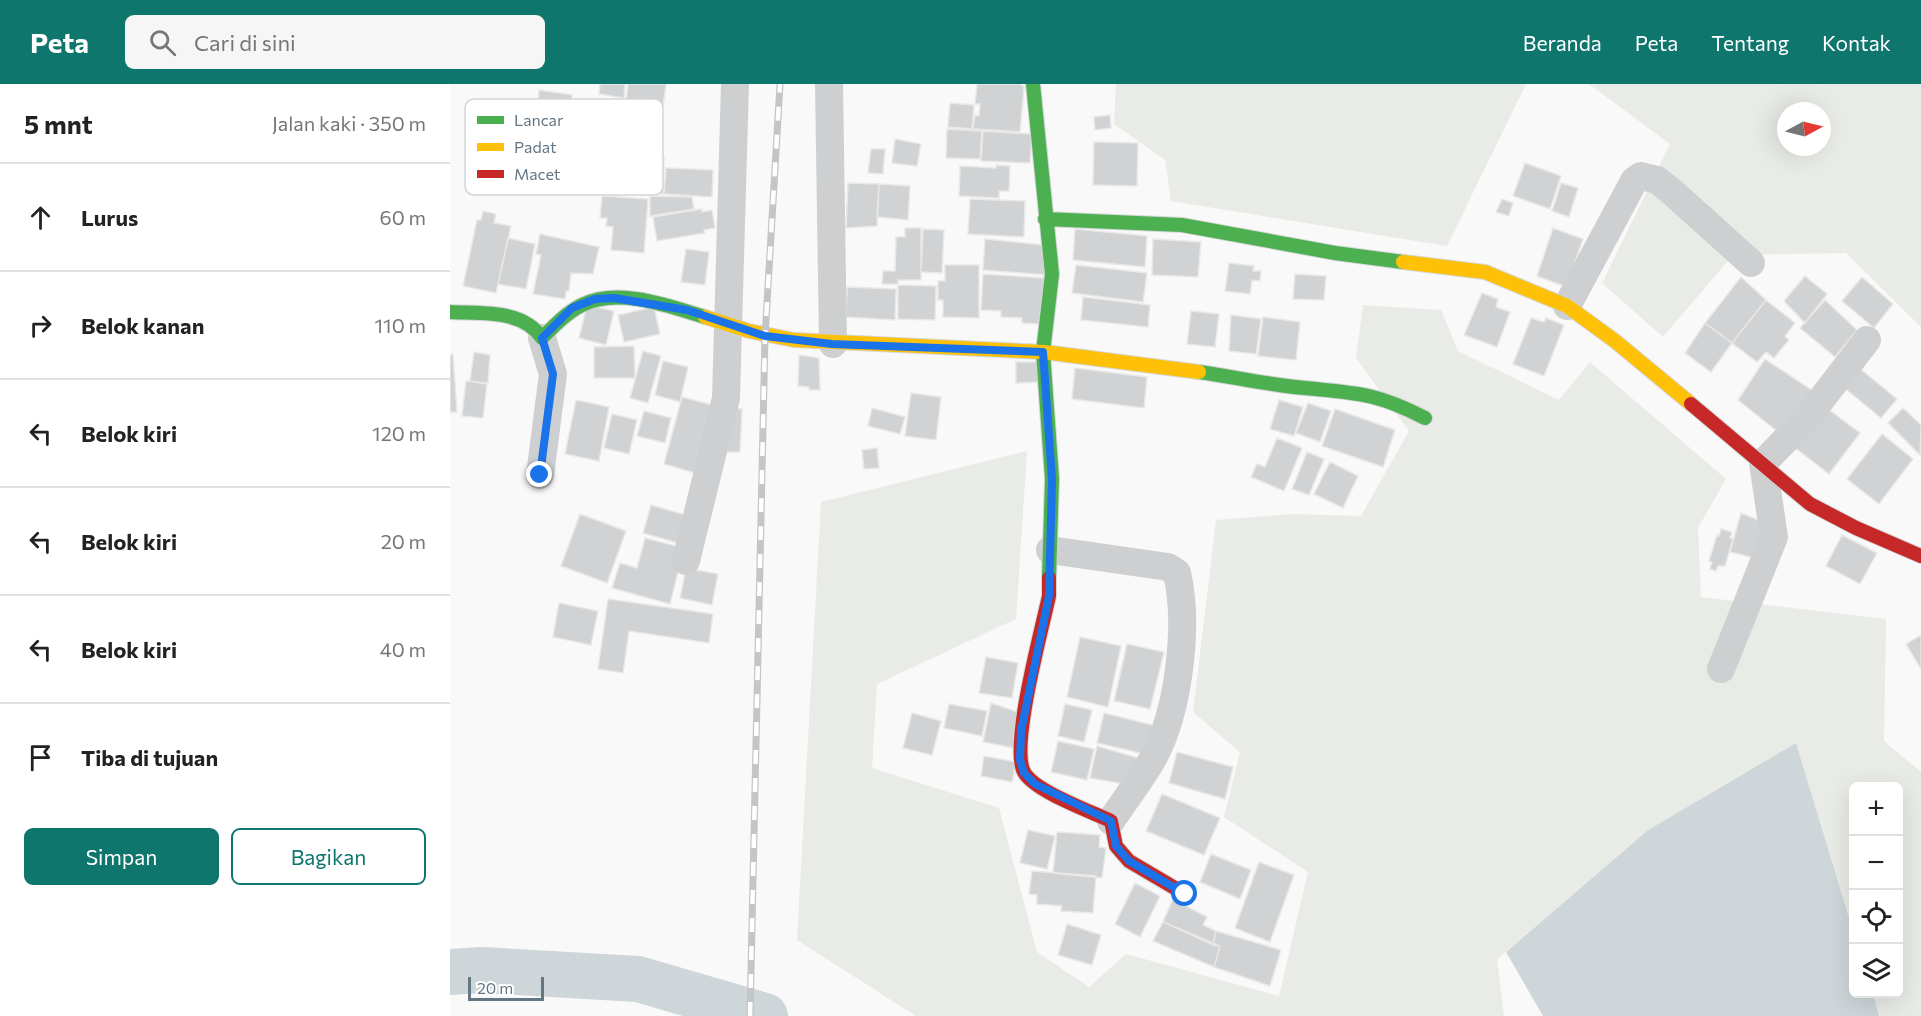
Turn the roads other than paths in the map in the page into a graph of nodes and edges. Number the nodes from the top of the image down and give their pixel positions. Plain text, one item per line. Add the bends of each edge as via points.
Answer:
1 (735, 84) edge
2 (829, 84) edge
3 (1033, 84) edge
4 (1044, 219) junction
5 (1751, 263) dead end
6 (1567, 306) junction
7 (450, 312) edge
8 (728, 324) junction
9 (542, 338) junction
10 (1867, 340) dead end
11 (832, 344) junction
12 (1043, 352) junction
13 (1425, 418) dead end
14 (1763, 463) junction
15 (540, 475) dead end
16 (1050, 550) junction
17 (1921, 556) edge
18 (686, 561) dead end
19 (1721, 669) dead end
20 (1111, 821) junction
21 (1185, 894) dead end

1 - 8 street
2 - 11 street
3 - 4 street
4 - 6 street via 1182,225 1335,253 1485,272
4 - 12 street via 1052,274
5 - 6 street via 1664,185 1638,177
6 - 14 street
7 - 9 street via 512,316 534,326
8 - 9 street via 687,310 614,298 595,299 572,308
8 - 11 street via 765,336
8 - 18 street via 726,398
9 - 15 street via 553,374
10 - 14 street via 1807,418
11 - 12 street
12 - 13 street via 1305,388 1370,392
12 - 16 street via 1052,479
14 - 17 street via 1810,504
14 - 19 street via 1774,537
16 - 20 street via 1049,596 1021,731 1020,760 1024,773 1035,784
16 - 20 street via 1168,567 1177,573 1178,668 1169,715 1153,760
20 - 21 street via 1116,846 1129,861

